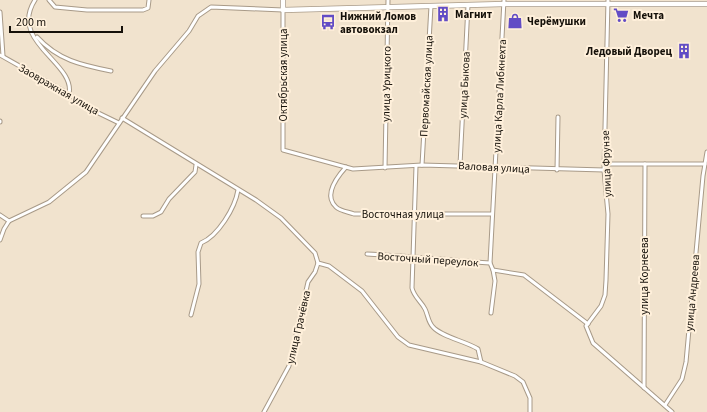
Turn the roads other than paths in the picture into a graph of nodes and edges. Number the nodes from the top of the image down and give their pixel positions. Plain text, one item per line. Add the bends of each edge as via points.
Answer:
1 (35, 0) edge
2 (49, 0) edge
3 (149, 0) edge
4 (283, 0) edge
5 (388, 0) edge
6 (504, 2) edge
7 (555, 2) edge
8 (608, 2) edge
9 (707, 4) edge
10 (468, 5) junction
11 (431, 6) junction
12 (387, 7) junction
13 (283, 10) junction
14 (0, 12) edge
15 (31, 32) junction
16 (2, 56) edge
17 (111, 71) dead end
18 (69, 94) junction
19 (558, 117) dead end
20 (122, 118) junction
21 (119, 123) junction
22 (284, 150) joint
23 (707, 152) edge
24 (646, 164) junction
25 (705, 164) junction
26 (196, 165) junction
27 (422, 165) junction
28 (460, 165) junction
29 (416, 166) junction
30 (346, 167) junction
31 (495, 167) junction
32 (385, 168) junction
33 (557, 170) junction
34 (604, 170) junction
35 (705, 176) edge
36 (238, 190) junction
37 (415, 214) junction
38 (492, 214) junction
39 (0, 215) edge
40 (143, 216) dead end
41 (9, 221) junction
42 (0, 240) edge
43 (367, 254) dead end
44 (414, 257) junction
45 (318, 263) junction
46 (490, 263) junction
47 (494, 270) junction
48 (491, 313) dead end
49 (191, 315) dead end
50 (588, 324) junction
51 (480, 362) junction
52 (644, 388) junction
53 (665, 405) junction
54 (264, 412) edge
55 (530, 412) edge
56 (672, 412) edge

1 - 15 street via 28,14
2 - 3 street via 55,7 142,10 148,8
4 - 13 main road, Октябрьская улица
5 - 12 street, улица Урицкого
6 - 7 main road
6 - 10 main road
6 - 31 street, улица Карла Либкнехта
7 - 8 main road
8 - 9 main road
8 - 34 street, улица Фрунзе
10 - 11 main road
10 - 28 street, улица Быкова
11 - 12 main road
11 - 27 street, Первомайская улица
12 - 13 main road
12 - 32 street, улица Урицкого
13 - 20 street via 211,7 198,16
13 - 22 street, Октябрьская улица
14 - 16 street
15 - 17 street via 49,50 66,59
15 - 18 street via 68,80
16 - 18 street, Заовражная улица
18 - 21 street, Заовражная улица via 84,106
19 - 33 street
20 - 21 street
20 - 26 street
21 - 41 street via 86,172 49,202
22 - 30 street, Валовая улица
23 - 25 street, улица Андреева
24 - 25 street, Валовая улица
24 - 34 street, Валовая улица via 608,164
24 - 52 street, улица Корнеева
25 - 35 street, улица Андреева
26 - 36 street
26 - 40 street via 195,172 169,199 161,212 153,216
27 - 28 street, Валовая улица
27 - 29 street, Валовая улица
28 - 31 street, Валовая улица
29 - 32 street, Валовая улица
29 - 37 street
30 - 32 street, Валовая улица
30 - 37 street, Восточная улица via 331,188 333,203 337,208 354,214
31 - 33 street, Валовая улица
31 - 38 street, улица Карла Либкнехта
33 - 34 street, Валовая улица
34 - 50 street, улица Фрунзе via 608,214 605,295 601,306
35 - 53 street, улица Андреева via 686,362 682,379
36 - 45 street via 281,218 314,253
36 - 49 street via 236,202 211,239 201,243 198,252 199,284
37 - 38 street, Восточная улица
37 - 44 street
38 - 46 street, улица Карла Либкнехта
39 - 41 street
41 - 42 street
43 - 44 street, Восточный переулок
44 - 46 street, Восточный переулок
44 - 51 street via 412,288 426,310 432,326 478,349
45 - 51 street via 329,266 362,291 398,337 409,345
45 - 54 street, улица Грачёвка via 308,282 289,366
46 - 47 street, Восточный переулок
47 - 48 street
47 - 50 street, Восточный переулок via 524,275
50 - 52 street via 586,326 593,344
51 - 55 street via 515,376 523,382 530,398
52 - 53 street
53 - 56 street

